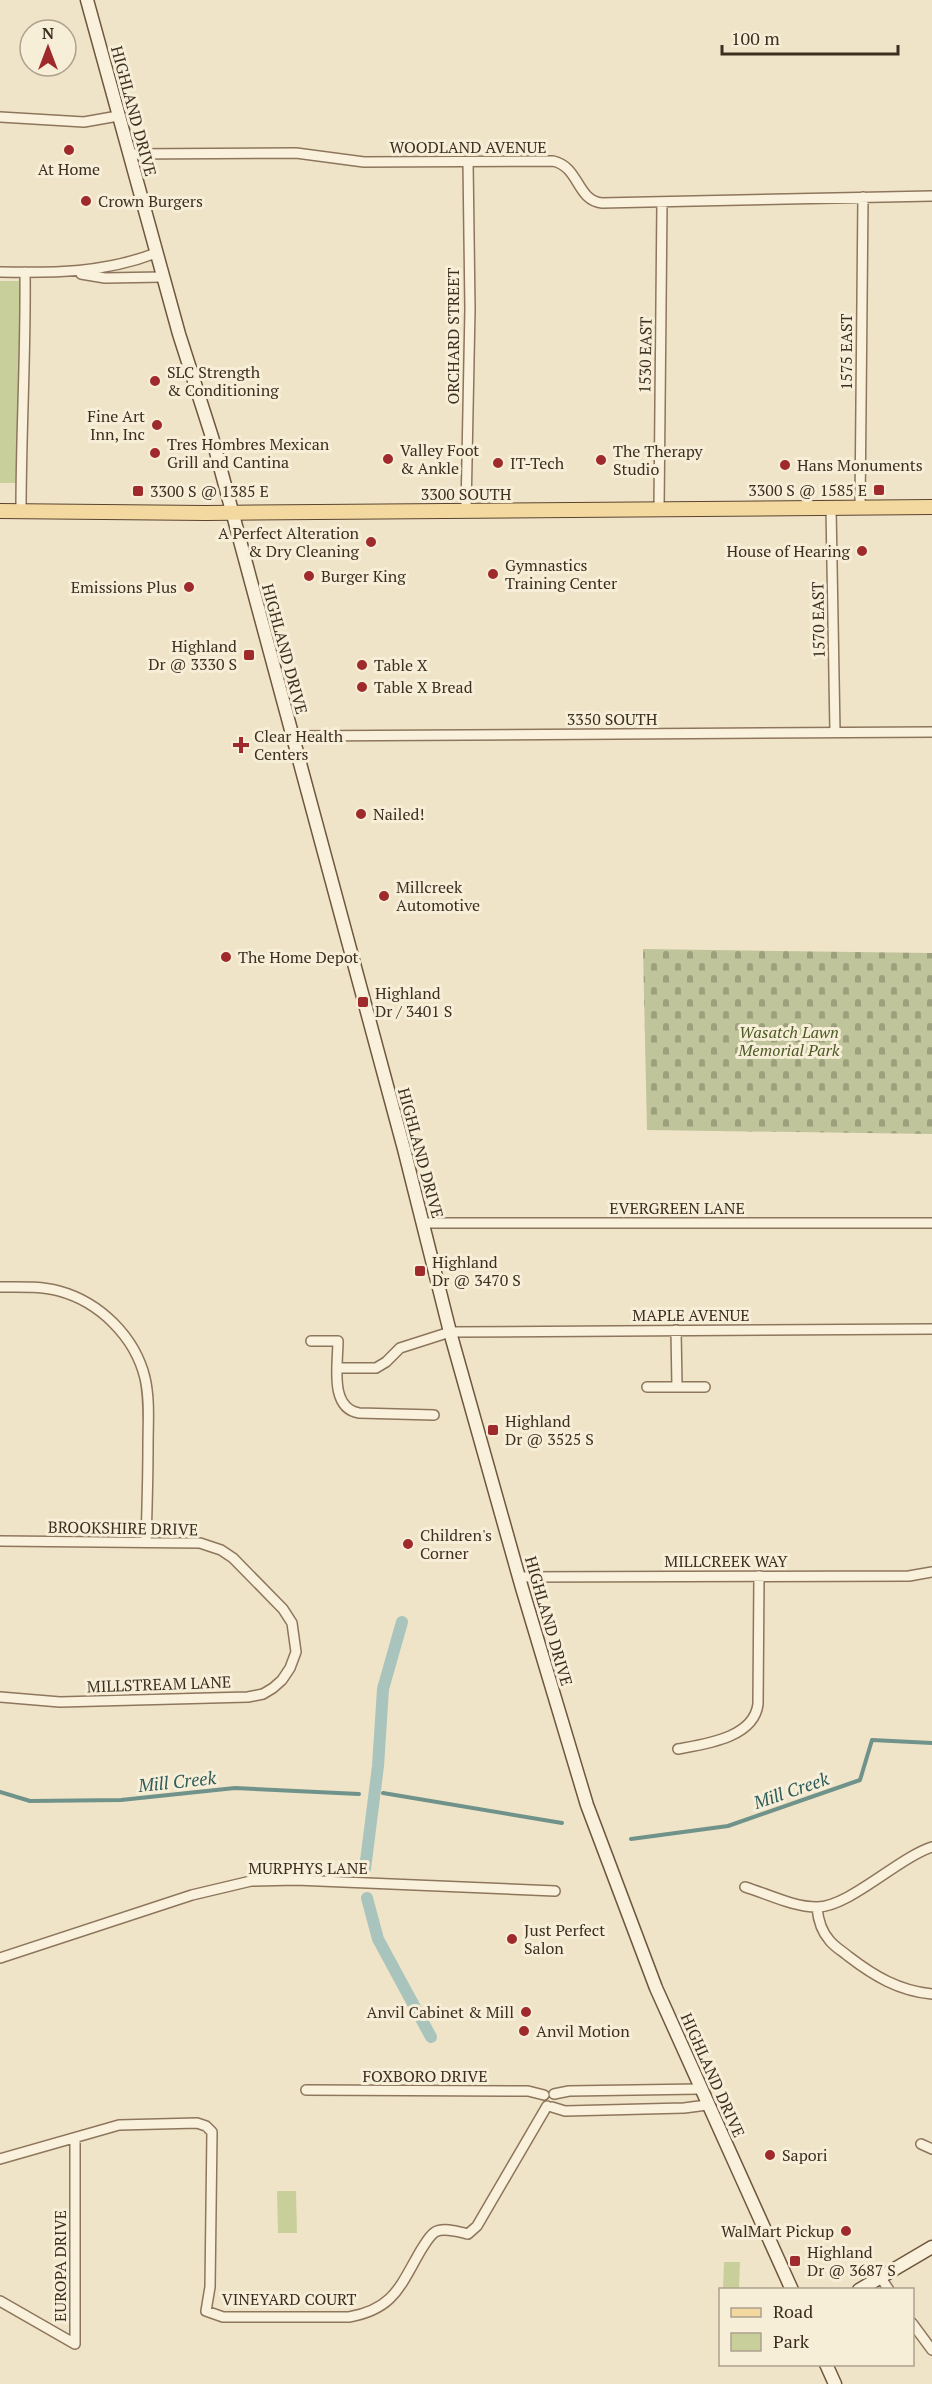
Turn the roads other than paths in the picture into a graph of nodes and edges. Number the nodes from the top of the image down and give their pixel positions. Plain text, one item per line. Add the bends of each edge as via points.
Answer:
1 (87, 0) edge
2 (118, 116) junction
3 (0, 117) edge
4 (129, 154) junction
5 (468, 162) junction
6 (862, 196) junction
7 (932, 196) edge
8 (662, 202) junction
9 (156, 253) junction
10 (0, 272) edge
11 (25, 272) junction
12 (70, 272) junction
13 (163, 277) junction
14 (932, 507) edge
15 (831, 508) junction
16 (860, 508) junction
17 (659, 509) junction
18 (466, 510) junction
19 (0, 511) edge
20 (21, 511) junction
21 (231, 512) junction
22 (835, 732) junction
23 (932, 732) edge
24 (291, 736) junction
25 (423, 1223) junction
26 (932, 1223) edge
27 (0, 1287) edge
28 (932, 1329) edge
29 (676, 1330) junction
30 (450, 1332) junction
31 (311, 1341) dead end
32 (339, 1368) junction
33 (647, 1387) dead end
34 (677, 1387) junction
35 (705, 1387) dead end
36 (434, 1415) dead end
37 (0, 1540) edge
38 (147, 1542) junction
39 (932, 1572) edge
40 (759, 1576) junction
41 (519, 1577) junction
42 (296, 1652) joint
43 (0, 1697) edge
44 (678, 1749) dead end
45 (932, 1847) edge
46 (745, 1887) dead end
47 (555, 1891) dead end
48 (817, 1907) junction
49 (0, 1958) edge
50 (932, 1994) edge
51 (700, 2089) junction
52 (306, 2090) dead end
53 (549, 2095) junction
54 (707, 2105) junction
55 (549, 2107) junction
56 (75, 2138) junction
57 (921, 2144) dead end
58 (932, 2149) edge
59 (0, 2159) edge
60 (932, 2247) edge
61 (881, 2278) junction
62 (792, 2288) edge
63 (861, 2288) edge
64 (888, 2288) edge
65 (0, 2301) edge
66 (914, 2326) edge
67 (932, 2350) edge
68 (827, 2366) edge
69 (835, 2384) edge

1 - 2 main road, HIGHLAND DRIVE
2 - 3 street via 84,122
2 - 4 main road, HIGHLAND DRIVE
4 - 5 street, WOODLAND AVENUE via 296,153 364,162
4 - 9 main road, HIGHLAND DRIVE
5 - 8 street, WOODLAND AVENUE via 553,161 567,166 594,202
5 - 18 street, ORCHARD STREET
6 - 7 street, WOODLAND AVENUE
6 - 8 street, WOODLAND AVENUE
6 - 16 street, 1575 EAST
8 - 17 street, 1530 EAST
9 - 12 street via 122,265
9 - 13 main road, HIGHLAND DRIVE
10 - 11 street
11 - 12 street
11 - 20 street
12 - 13 street via 105,278
13 - 21 main road, HIGHLAND DRIVE
14 - 16 main road, 3300 SOUTH
15 - 16 main road, 3300 SOUTH
15 - 17 main road, 3300 SOUTH
15 - 22 street, 1570 EAST
17 - 18 main road, 3300 SOUTH
18 - 21 main road, 3300 SOUTH
19 - 20 main road, 3300 SOUTH
20 - 21 main road, 3300 SOUTH
21 - 24 main road, HIGHLAND DRIVE
22 - 23 street, 3350 SOUTH
22 - 24 street, 3350 SOUTH
24 - 25 main road, HIGHLAND DRIVE
25 - 26 street, EVERGREEN LANE
25 - 30 main road, HIGHLAND DRIVE
27 - 38 street via 43,1288 73,1295 112,1322 133,1348 145,1378 149,1411
28 - 29 street, MAPLE AVENUE
29 - 30 street, MAPLE AVENUE
29 - 34 street
30 - 32 street, MAPLE AVENUE via 399,1348 376,1368
30 - 41 main road, HIGHLAND DRIVE
31 - 32 street via 338,1341
32 - 36 street via 339,1395 349,1410
33 - 34 street
34 - 35 street
37 - 38 street, BROOKSHIRE DRIVE
38 - 42 street, BROOKSHIRE DRIVE via 200,1543 222,1550 283,1609 292,1623
39 - 40 street, MILLCREEK WAY via 909,1576
40 - 41 street, MILLCREEK WAY
40 - 44 street via 756,1713 739,1731 706,1744
41 - 51 main road, HIGHLAND DRIVE via 587,1805 652,1979
42 - 43 street, MILLSTREAM LANE via 282,1680 263,1694 248,1697 60,1702
45 - 48 street via 910,1856 866,1886
46 - 48 street
47 - 49 street, MURPHYS LANE via 251,1881 217,1887
48 - 50 street via 819,1923 830,1942 860,1965 891,1984
51 - 53 street, FOXBORO DRIVE via 569,2091
51 - 54 main road, HIGHLAND DRIVE
52 - 53 street, FOXBORO DRIVE via 528,2091
53 - 55 street via 543,2101
54 - 55 street via 565,2111
54 - 62 main road, HIGHLAND DRIVE
55 - 56 street, VINEYARD COURT via 477,2226 468,2234 436,2231 384,2306 349,2318 223,2317 206,2312 210,2287 212,2132 206,2126 136,2123
56 - 59 street
56 - 65 street, EUROPA DRIVE via 75,2344
57 - 58 street
60 - 61 main road
61 - 63 main road
61 - 64 street
66 - 67 street
68 - 69 main road

